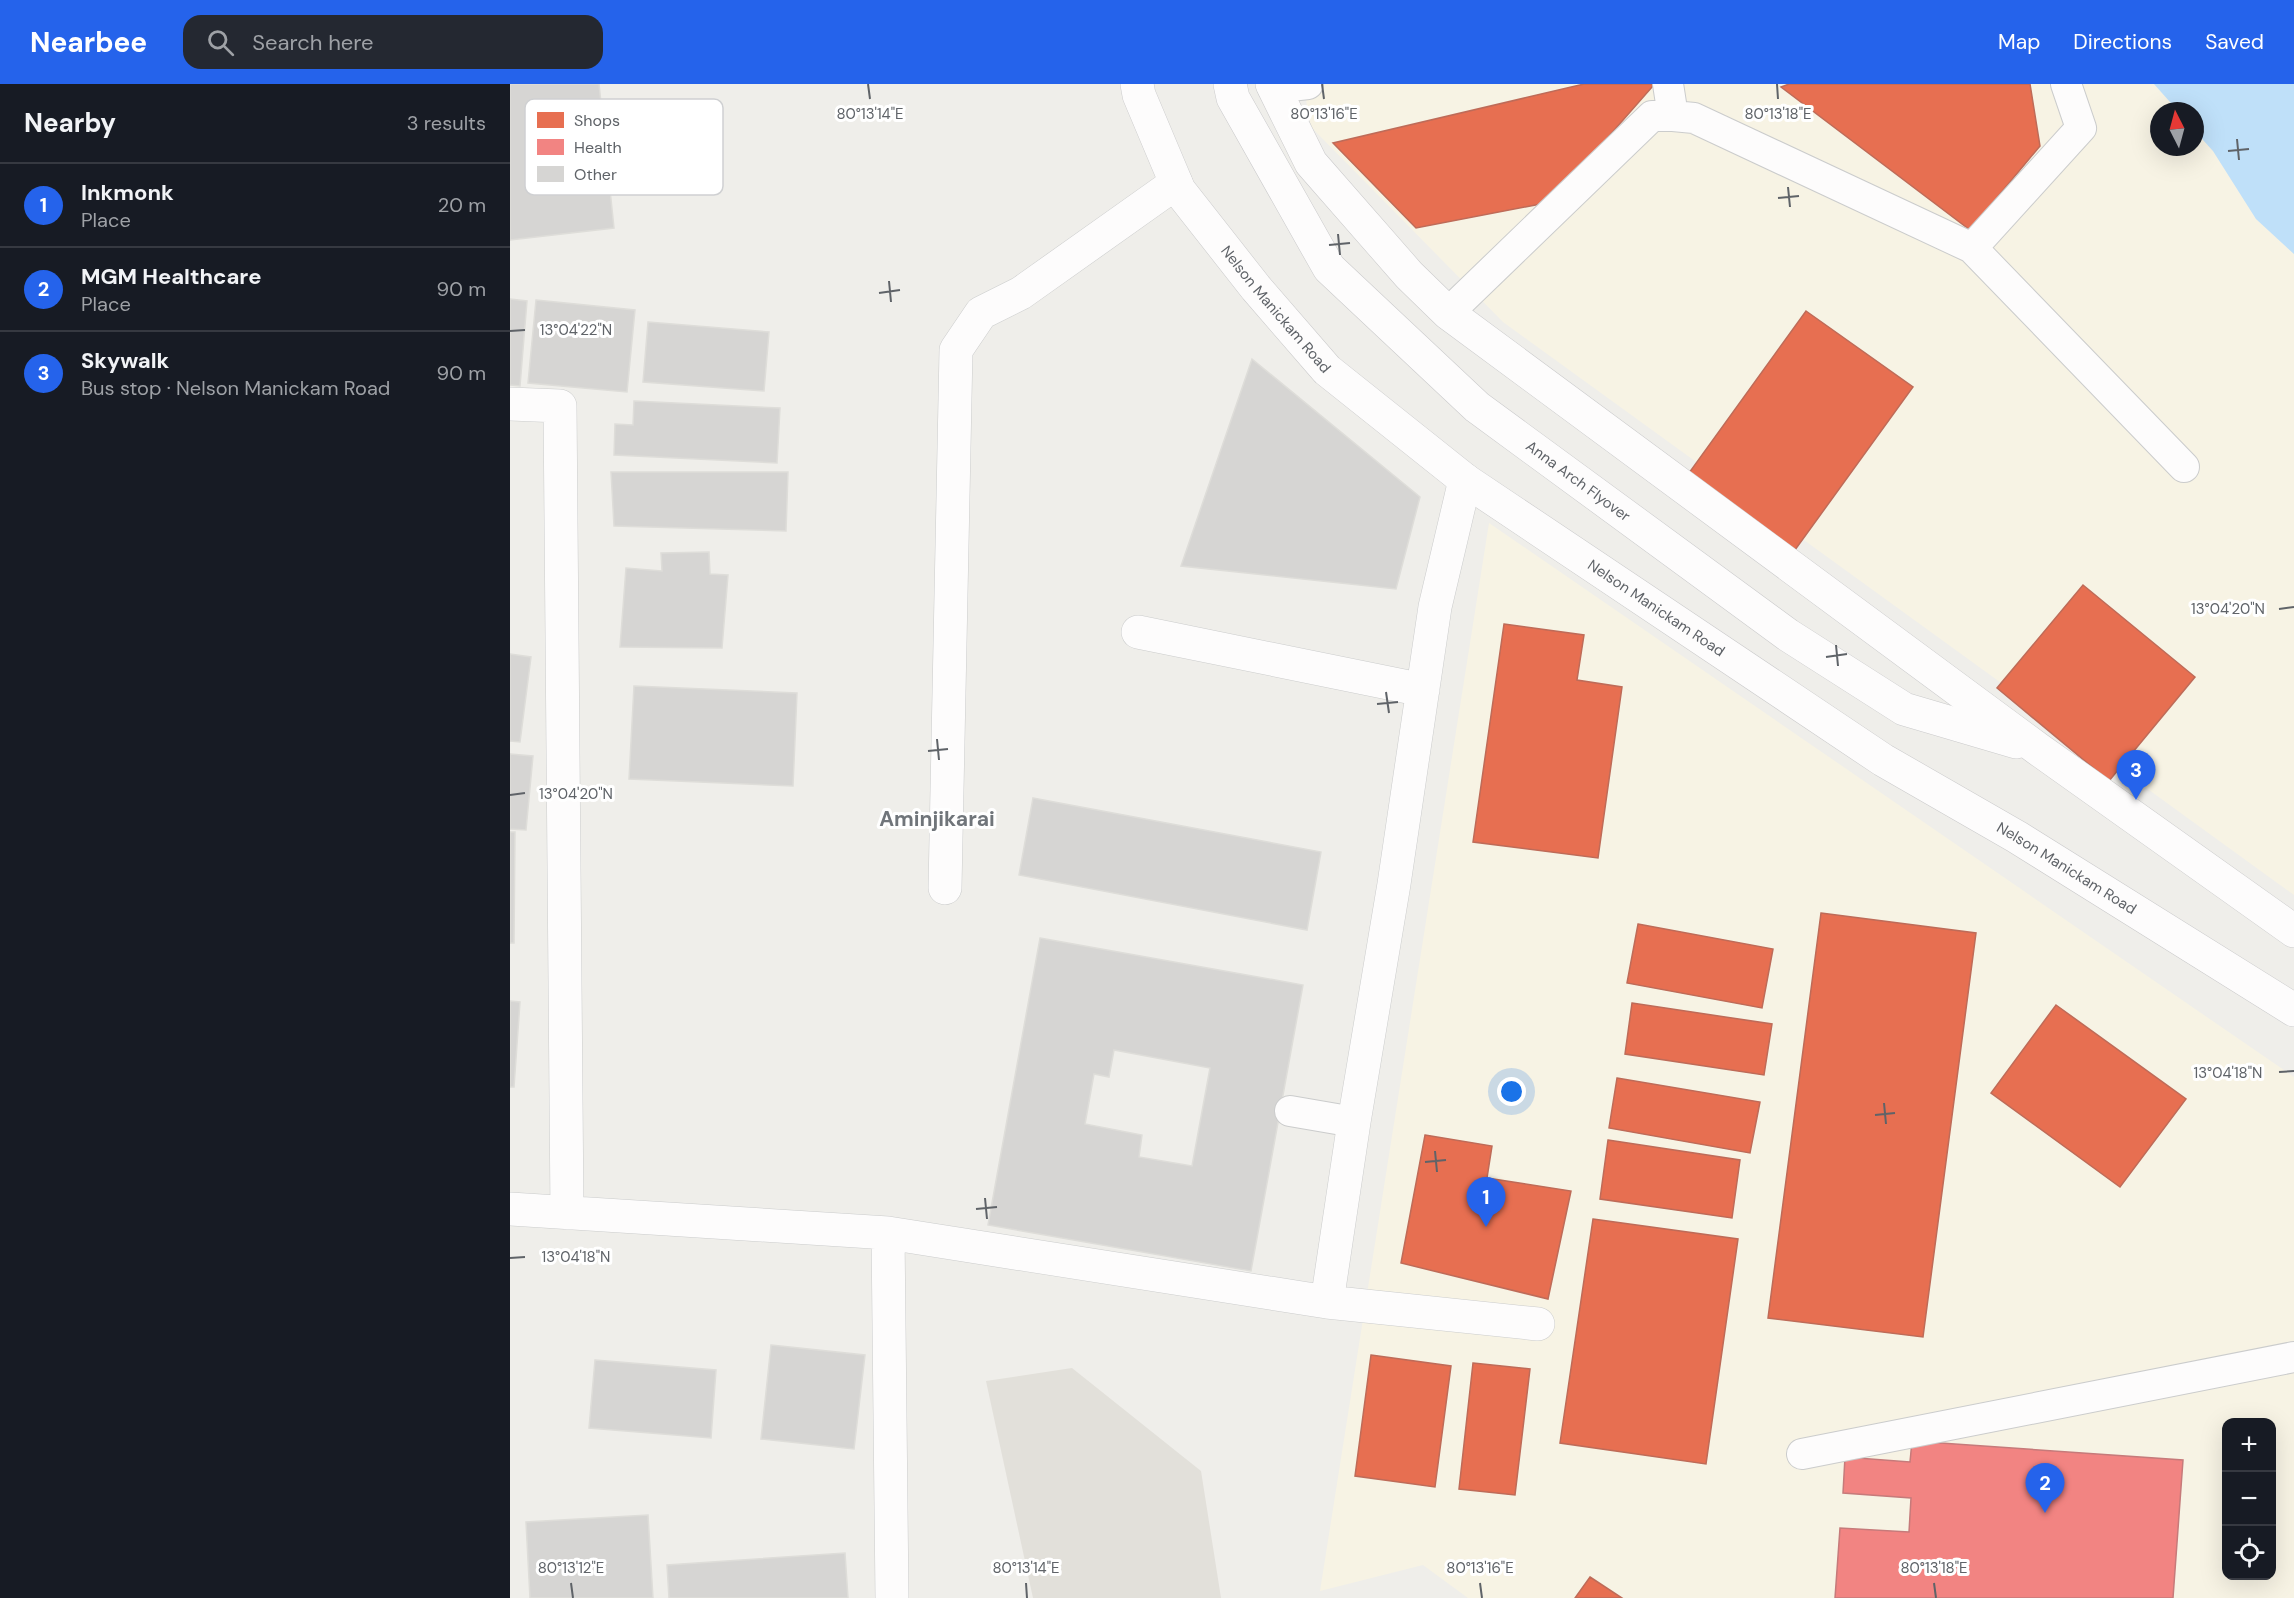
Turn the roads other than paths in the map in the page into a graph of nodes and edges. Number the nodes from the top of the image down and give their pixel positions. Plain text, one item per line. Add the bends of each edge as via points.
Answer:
1 (1137, 84) edge
2 (1230, 84) edge
3 (1308, 84) edge
4 (1668, 84) edge
5 (2066, 84) edge
6 (1272, 86) edge
7 (1673, 116) junction
8 (1176, 183) junction
9 (1972, 248) junction
10 (1448, 313) junction
11 (510, 404) edge
12 (2184, 467) dead end
13 (1465, 480) junction
14 (1138, 632) dead end
15 (1423, 690) junction
16 (2038, 749) junction
17 (945, 888) dead end
18 (2294, 931) edge
19 (2294, 1010) edge
20 (1290, 1111) dead end
21 (1354, 1122) junction
22 (510, 1209) edge
23 (567, 1213) junction
24 (888, 1233) junction
25 (1327, 1302) junction
26 (1538, 1324) dead end
27 (2294, 1357) edge
28 (1802, 1454) dead end
29 (892, 1598) edge

1 - 8 street, Nelson Manickam Road
2 - 16 street, Anna Arch Flyover via 1233,98 1329,268 1477,407 1788,635 1904,709
3 - 6 lane
4 - 7 lane
5 - 9 lane via 2081,128
6 - 10 street via 1311,163 1409,275
7 - 9 lane via 1694,118
7 - 10 lane via 1652,116
8 - 13 street, Nelson Manickam Road via 1256,288 1327,370
8 - 17 street via 1021,293 981,313 956,350
9 - 12 lane
10 - 16 street
11 - 23 street via 560,406
13 - 15 street via 1435,607
13 - 19 street, Nelson Manickam Road via 1883,760 2016,837
14 - 15 street
15 - 21 street
16 - 18 street
20 - 21 lane
21 - 25 street
22 - 23 street
23 - 24 street
24 - 25 street
24 - 29 street
25 - 26 street
27 - 28 lane

